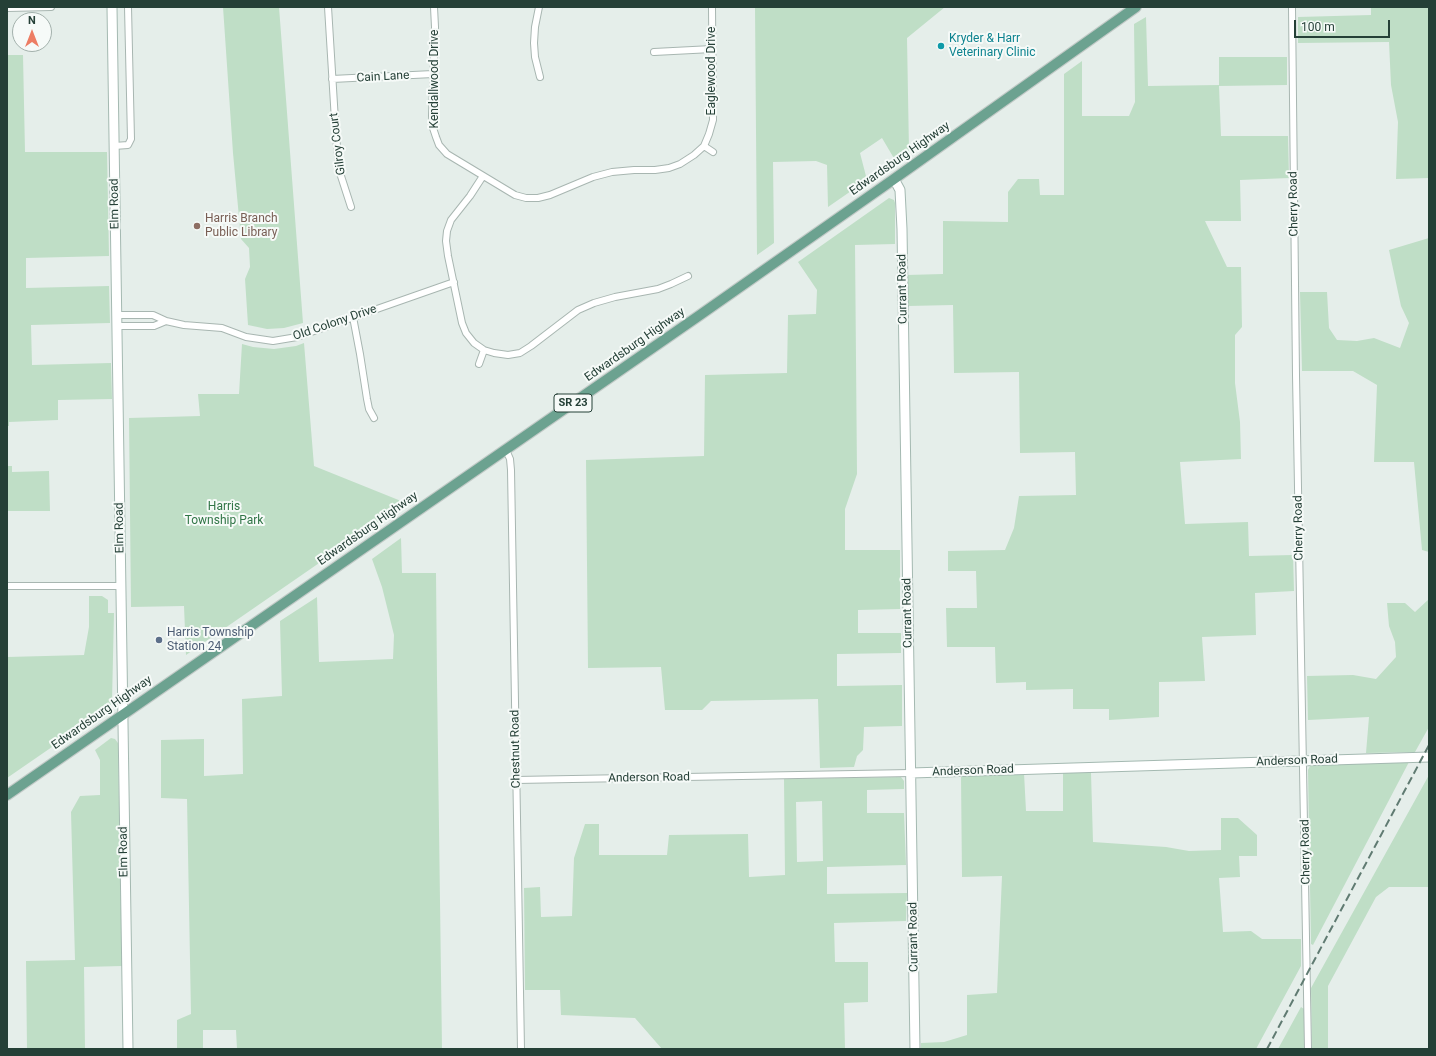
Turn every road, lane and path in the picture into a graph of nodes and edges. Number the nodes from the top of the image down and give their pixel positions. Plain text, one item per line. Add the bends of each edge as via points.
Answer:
1 (47, 7) edge
2 (51, 7) edge
3 (112, 7) edge
4 (128, 7) edge
5 (328, 7) edge
6 (434, 7) edge
7 (539, 7) edge
8 (712, 7) edge
9 (1136, 7) edge
10 (1292, 7) edge
11 (7, 8) edge
12 (712, 49) junction
13 (654, 52) dead end
14 (433, 74) junction
15 (540, 77) dead end
16 (332, 79) junction
17 (114, 146) junction
18 (704, 146) junction
19 (713, 152) dead end
20 (483, 176) junction
21 (894, 179) junction
22 (351, 207) dead end
23 (688, 276) dead end
24 (454, 282) junction
25 (117, 315) junction
26 (353, 317) junction
27 (166, 321) junction
28 (117, 326) junction
29 (484, 350) junction
30 (479, 364) dead end
31 (374, 418) dead end
32 (506, 450) junction
33 (7, 586) edge
34 (120, 586) junction
35 (122, 714) junction
36 (1429, 757) edge
37 (1304, 761) junction
38 (911, 773) junction
39 (516, 780) junction
40 (7, 795) edge
41 (128, 1049) edge
42 (521, 1049) edge
43 (915, 1049) edge
44 (1308, 1049) edge

1 - 2 street
1 - 11 street
3 - 17 street, Elm Road
4 - 17 street via 131,139 128,145
5 - 16 street, Gilroy Court
6 - 14 street, Kendallwood Drive
7 - 15 street via 534,43
8 - 12 street, Eaglewood Drive
9 - 21 main road, Edwardsburg Highway / SR 23
10 - 37 street, Cherry Road
12 - 13 street
12 - 18 street, Eaglewood Drive via 713,120
14 - 16 street, Cain Lane
14 - 20 street, Kendallwood Drive via 433,128 439,145 447,154
16 - 22 street, Gilroy Court via 340,173
17 - 25 street, Elm Road
18 - 19 street
18 - 20 street, Kendallwood Drive via 680,164 669,168 612,172 538,198 515,195
20 - 24 street via 451,220 447,231 448,256
21 - 32 main road, Edwardsburg Highway / SR 23
21 - 38 street, Currant Road via 900,190 902,229
23 - 29 street via 658,289 615,297 578,310 520,353 494,354
24 - 26 street, Old Colony Drive
24 - 29 street via 466,333
25 - 27 street, Old Colony Drive via 153,315
25 - 28 street, Elm Road
26 - 27 street, Old Colony Drive via 297,337 273,341 246,337 222,328
26 - 31 street via 369,409
27 - 28 street, Old Colony Drive via 154,326
28 - 34 street, Elm Road
29 - 30 street
32 - 35 main road, Edwardsburg Highway / SR 23
32 - 39 street, Chestnut Road via 511,470
33 - 34 street
34 - 35 street, Elm Road
35 - 40 main road, Edwardsburg Highway / SR 23
35 - 41 street, Elm Road
36 - 37 street, Anderson Road
37 - 38 street, Anderson Road
37 - 44 street, Cherry Road
38 - 39 street, Anderson Road
38 - 43 street, Currant Road
39 - 42 street, Chestnut Road

